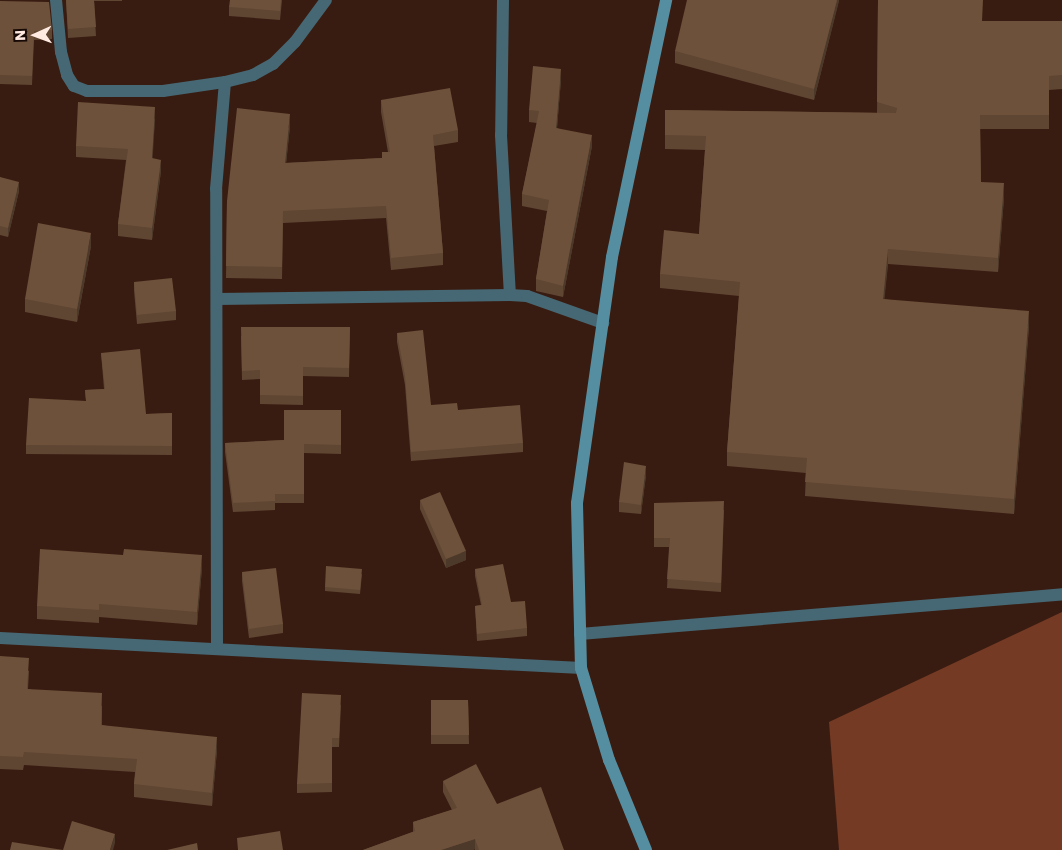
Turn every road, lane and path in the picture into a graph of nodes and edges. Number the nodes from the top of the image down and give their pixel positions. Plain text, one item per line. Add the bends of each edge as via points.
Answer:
1 (56, 0) edge
2 (326, 0) edge
3 (503, 0) edge
4 (666, 0) edge
5 (225, 82) junction
6 (510, 295) junction
7 (216, 299) junction
8 (603, 323) junction
9 (1062, 594) edge
10 (580, 634) junction
11 (0, 638) edge
12 (217, 649) junction
13 (581, 668) junction
14 (646, 850) edge

1 - 5 street via 61,52 67,75 74,86 87,90 163,91
2 - 5 street via 295,42 273,64 253,75
3 - 6 street via 501,136
4 - 8 main road via 612,257
5 - 7 street via 216,188
6 - 7 street
6 - 8 street via 527,296
7 - 12 street
8 - 10 main road via 577,503
9 - 10 street
10 - 13 main road
11 - 12 street
12 - 13 street
13 - 14 main road via 608,760

